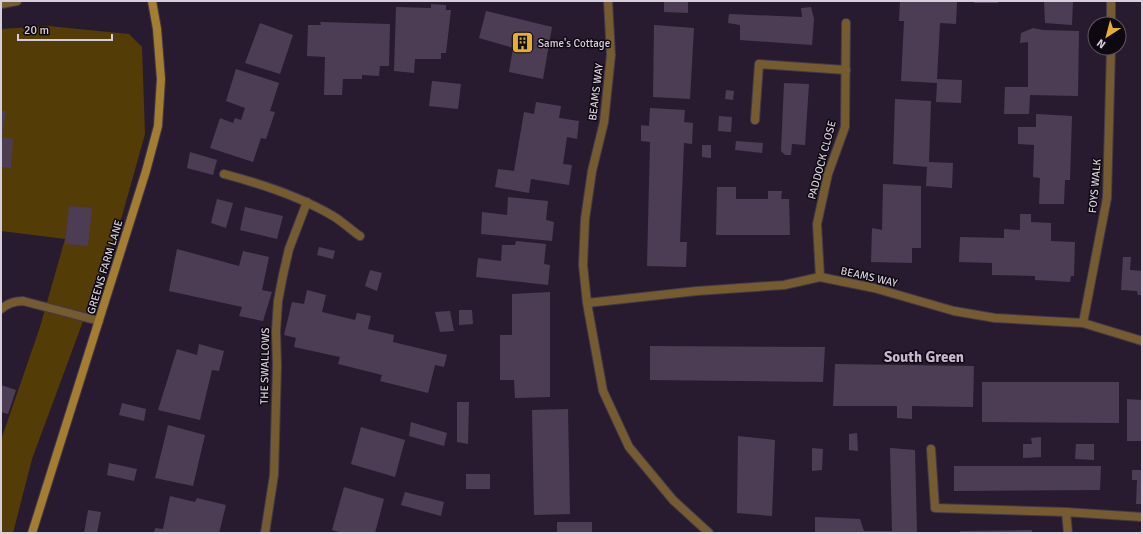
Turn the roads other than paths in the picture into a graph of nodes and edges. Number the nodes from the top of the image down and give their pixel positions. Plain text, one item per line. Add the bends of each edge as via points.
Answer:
1 (17, 1) edge
2 (152, 1) edge
3 (608, 1) edge
4 (1111, 1) edge
5 (1, 4) edge
6 (1111, 16) edge
7 (846, 23) dead end
8 (1111, 56) edge
9 (846, 70) junction
10 (754, 120) dead end
11 (224, 174) dead end
12 (307, 202) junction
13 (360, 236) dead end
14 (820, 277) junction
15 (586, 303) junction
16 (1, 309) edge
17 (99, 321) junction
18 (1083, 323) junction
19 (1142, 341) edge
20 (931, 449) dead end
21 (1066, 512) junction
22 (1142, 517) edge
23 (706, 532) edge
24 (32, 533) edge
25 (265, 533) edge
26 (1068, 533) edge

1 - 5 street
2 - 17 street, GREENS FARM LANE via 161,79 158,126
3 - 15 street, BEAMS WAY via 611,55 606,107 584,219 583,265
4 - 6 street
7 - 9 street, PADDOCK CLOSE
8 - 18 street, FOYS WALK via 1107,198
9 - 10 street via 759,64
9 - 14 street, PADDOCK CLOSE via 845,127 828,174 817,224
11 - 12 street via 280,190
12 - 13 street
12 - 25 street, THE SWALLOWS via 289,249 278,301 274,475
14 - 15 street, BEAMS WAY via 784,285
14 - 18 street, BEAMS WAY via 874,288 954,311 995,318
15 - 23 street, BEAMS WAY via 603,392 629,448 673,500
16 - 17 street via 6,304 23,301
17 - 24 street, GREENS FARM LANE
18 - 19 street, BEAMS WAY
20 - 21 street via 935,508
21 - 22 street
21 - 26 street

